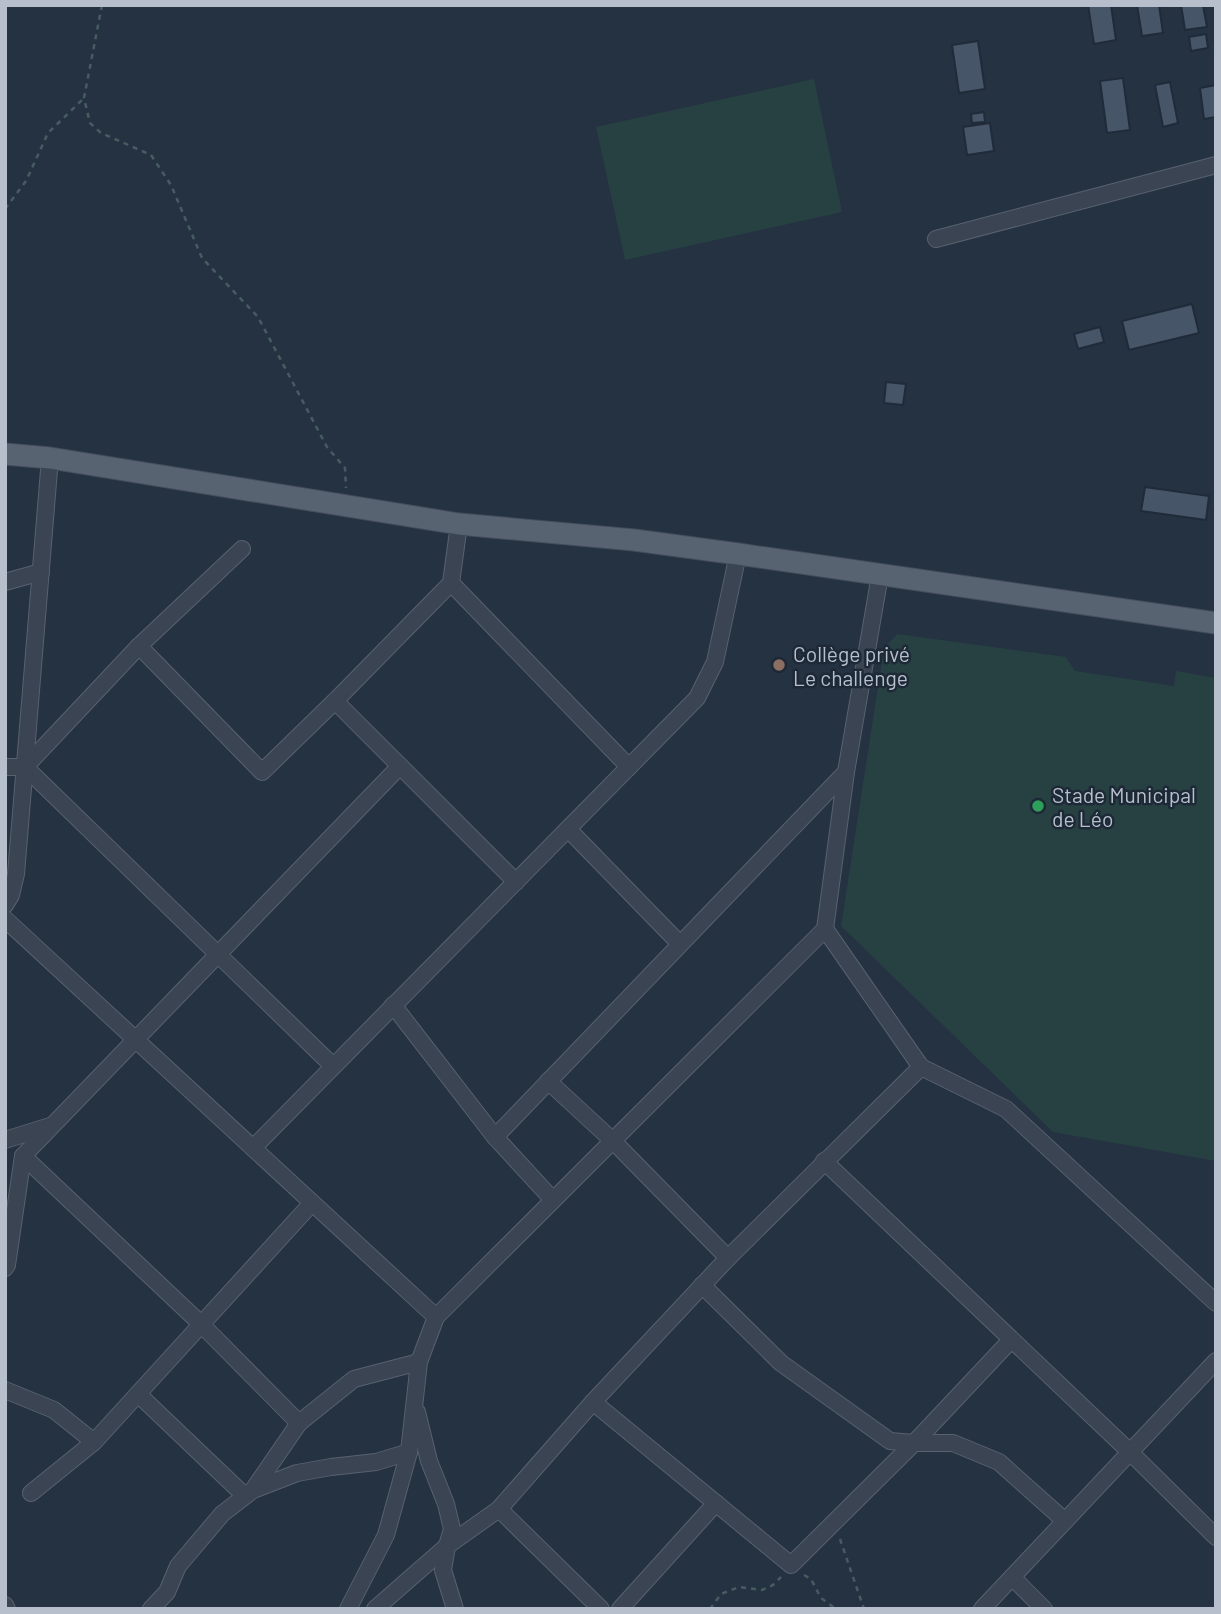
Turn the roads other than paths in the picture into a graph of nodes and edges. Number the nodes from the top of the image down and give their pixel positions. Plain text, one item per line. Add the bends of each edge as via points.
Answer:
1 (1216, 165) edge
2 (936, 239) dead end
3 (5, 454) edge
4 (50, 458) junction
5 (459, 524) junction
6 (242, 549) dead end
7 (738, 554) junction
8 (41, 572) junction
9 (880, 575) junction
10 (5, 582) edge
11 (451, 583) junction
12 (1216, 623) edge
13 (139, 646) junction
14 (335, 701) junction
15 (400, 766) junction
16 (5, 767) edge
17 (25, 767) junction
18 (629, 767) junction
19 (846, 772) junction
20 (568, 829) junction
21 (516, 882) junction
22 (5, 905) edge
23 (5, 919) edge
24 (825, 929) junction
25 (680, 944) junction
26 (218, 956) junction
27 (393, 1005) junction
28 (136, 1040) junction
29 (333, 1066) junction
30 (921, 1067) junction
31 (548, 1081) junction
32 (54, 1124) junction
33 (495, 1137) junction
34 (5, 1140) edge
35 (613, 1141) junction
36 (253, 1148) junction
37 (23, 1156) junction
38 (824, 1161) junction
39 (553, 1200) junction
40 (312, 1203) junction
41 (728, 1258) junction
42 (5, 1268) edge
43 (702, 1285) junction
44 (1216, 1303) edge
45 (436, 1317) junction
46 (201, 1324) junction
47 (1011, 1340) junction
48 (1216, 1361) edge
49 (419, 1362) junction
50 (5, 1390) edge
51 (138, 1394) junction
52 (413, 1400) junction
53 (593, 1402) junction
54 (299, 1423) junction
55 (94, 1442) junction
56 (914, 1443) junction
57 (409, 1452) junction
58 (1130, 1452) junction
59 (31, 1493) dead end
60 (249, 1493) junction
61 (716, 1503) junction
62 (499, 1509) junction
63 (1065, 1521) junction
64 (1216, 1537) edge
65 (447, 1546) junction
66 (1012, 1577) junction
67 (151, 1609) edge
68 (348, 1609) edge
69 (375, 1609) edge
70 (455, 1609) edge
71 (601, 1609) edge
72 (620, 1609) edge
73 (982, 1609) edge
74 (1044, 1609) edge

1 - 2 street
3 - 4 main road
4 - 5 main road
4 - 8 street
5 - 7 main road
5 - 11 street
6 - 13 street
7 - 9 main road
7 - 18 street via 715,662 698,698
8 - 10 street
8 - 17 street
9 - 12 main road
9 - 19 street
11 - 14 street
11 - 18 street
13 - 14 street via 262,772
13 - 17 street
14 - 15 street
15 - 21 street
15 - 26 street
16 - 17 street
17 - 22 street via 16,874
17 - 26 street
18 - 20 street
19 - 24 street
19 - 25 street
20 - 21 street
20 - 25 street
21 - 27 street
23 - 28 street
24 - 30 street
24 - 35 street
25 - 31 street
26 - 28 street
26 - 29 street
27 - 29 street
27 - 33 street
28 - 32 street
28 - 36 street
29 - 36 street
30 - 38 street
30 - 44 street via 1006,1109
31 - 33 street
31 - 35 street
32 - 34 street
32 - 37 street
33 - 39 street
35 - 39 street
35 - 41 street
36 - 40 street
37 - 42 street
37 - 46 street
38 - 41 street
38 - 47 street
39 - 45 street
40 - 45 street
40 - 46 street
41 - 43 street
43 - 53 street
43 - 56 street via 781,1363 890,1441
45 - 49 street
46 - 51 street
46 - 54 street
47 - 56 street
47 - 58 street
48 - 58 street
49 - 52 street
49 - 54 street via 354,1379
50 - 55 street via 54,1410
51 - 55 street
51 - 60 street
52 - 57 street
52 - 65 street via 452,1529
53 - 61 street
53 - 62 street
54 - 60 street
55 - 59 street
56 - 61 street via 791,1566
56 - 63 street via 953,1443 999,1462
57 - 60 street via 376,1462 297,1473
57 - 68 street via 386,1535
58 - 63 street
58 - 64 street
60 - 67 street via 222,1514 177,1566 167,1592
61 - 72 street
62 - 65 street
62 - 71 street
63 - 66 street
65 - 69 street
65 - 70 street via 443,1570
66 - 73 street
66 - 74 street

